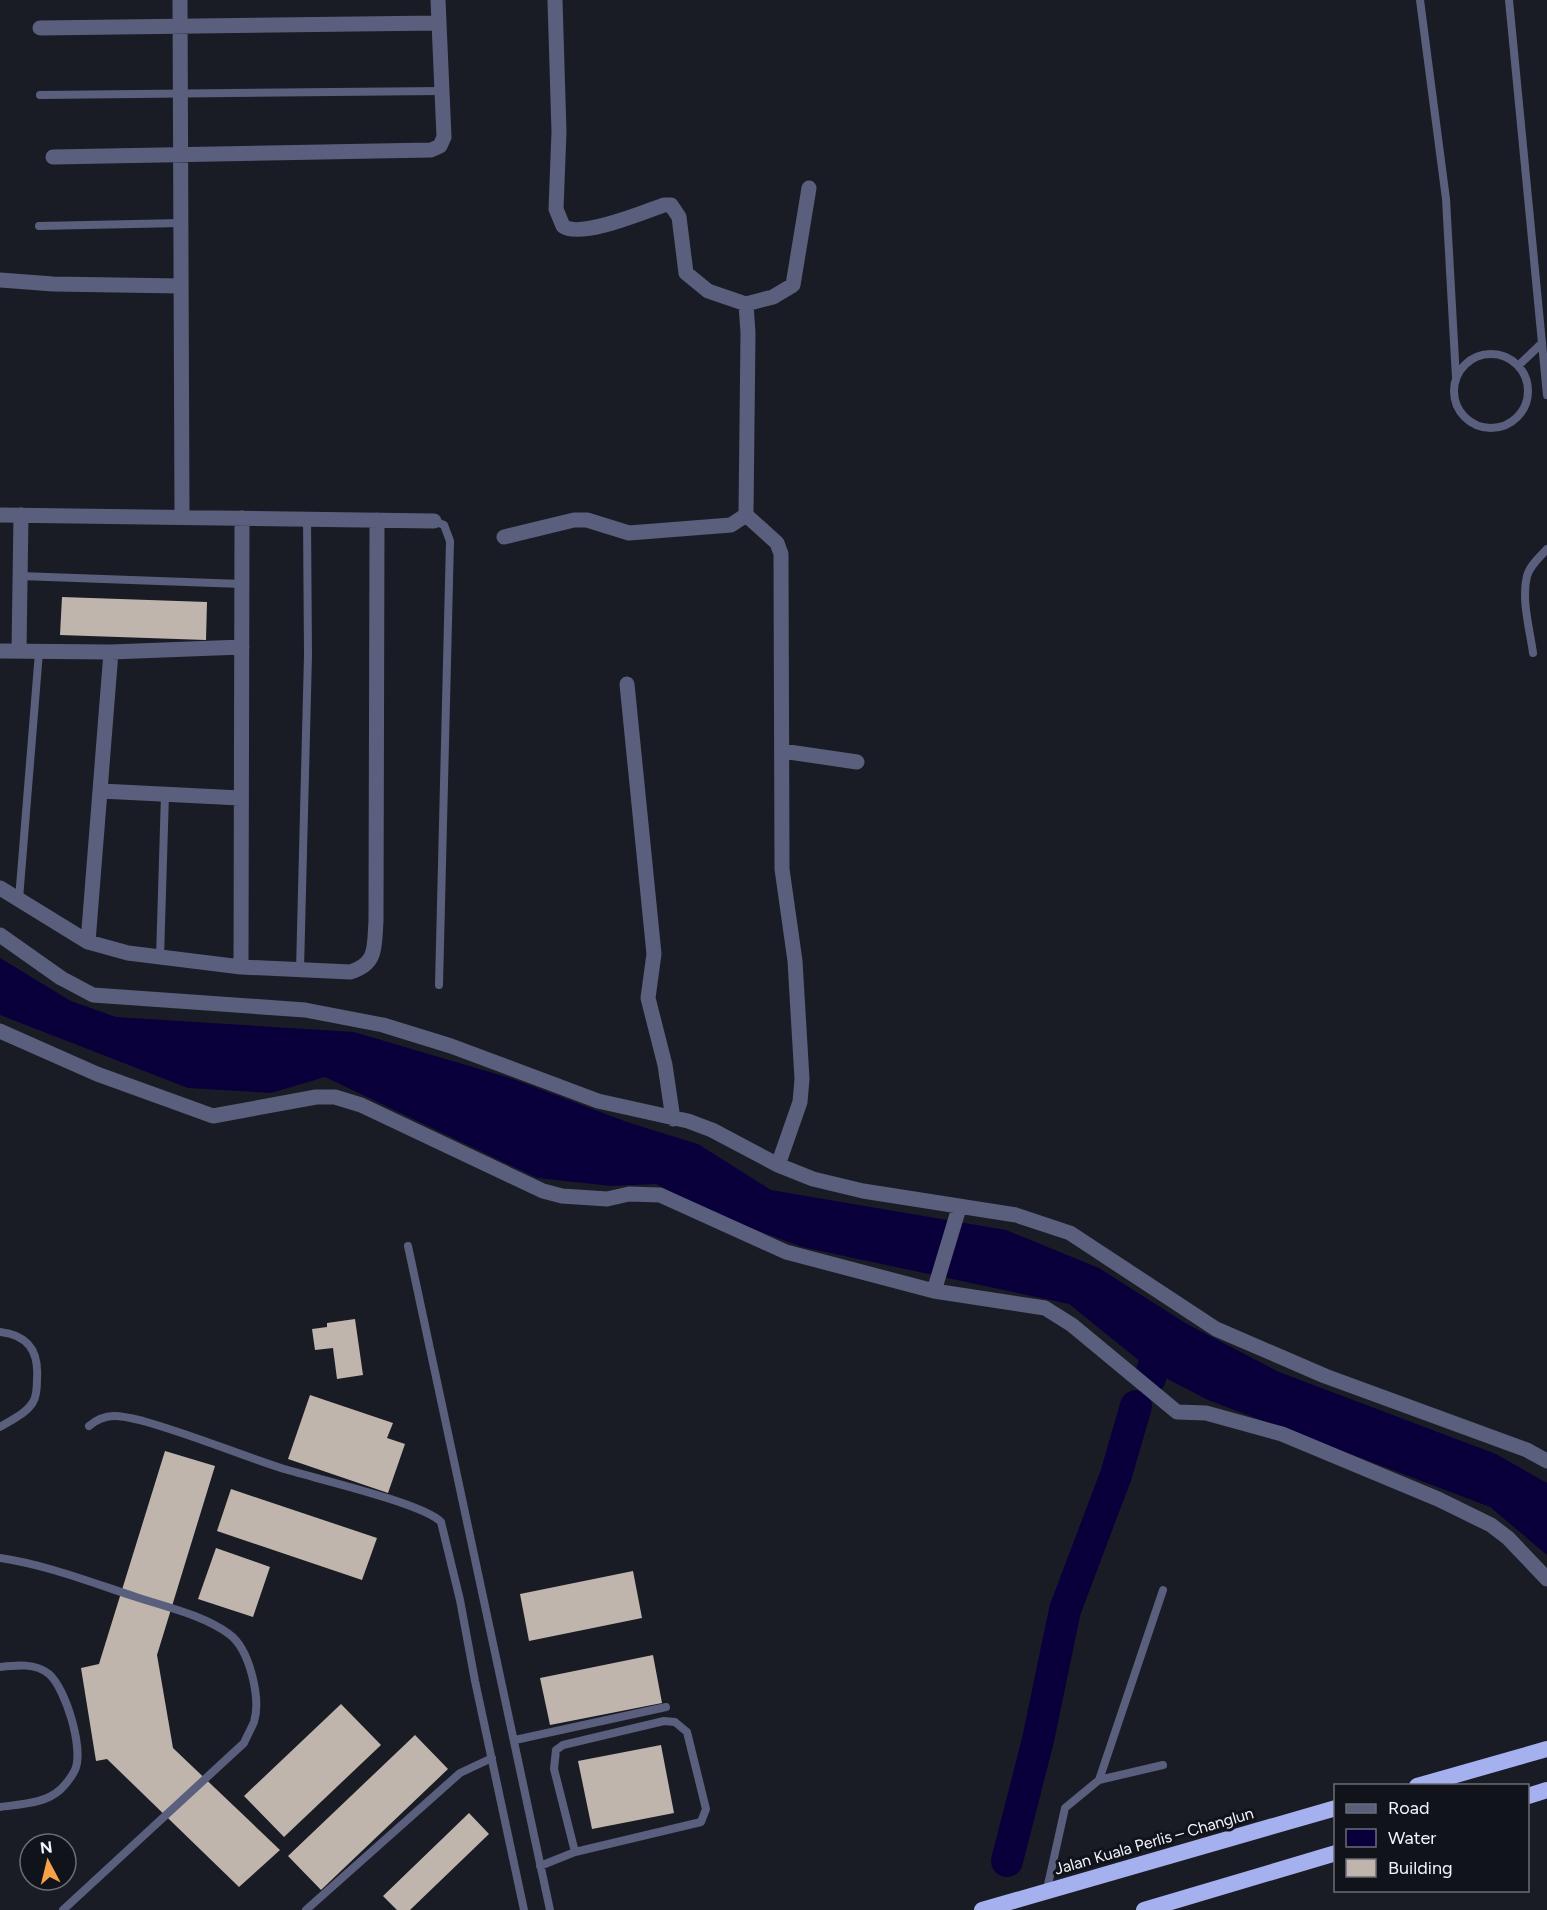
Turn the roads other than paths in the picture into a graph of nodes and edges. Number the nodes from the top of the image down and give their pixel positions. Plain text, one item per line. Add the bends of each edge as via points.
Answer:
1 (180, 0) edge
2 (438, 0) edge
3 (555, 0) edge
4 (1420, 0) edge
5 (1509, 0) edge
6 (438, 23) junction
7 (180, 25) junction
8 (40, 28) dead end
9 (441, 91) junction
10 (181, 93) junction
11 (40, 94) dead end
12 (180, 154) junction
13 (53, 157) dead end
14 (809, 188) dead end
15 (181, 223) junction
16 (39, 226) dead end
17 (0, 280) edge
18 (181, 286) junction
19 (746, 304) junction
20 (1542, 343) junction
21 (1518, 366) junction
22 (1456, 378) junction
23 (1547, 395) edge
24 (0, 515) edge
25 (21, 515) junction
26 (746, 515) junction
27 (182, 517) junction
28 (242, 518) junction
29 (307, 519) junction
30 (377, 520) junction
31 (434, 521) joint
32 (504, 537) dead end
33 (1547, 549) edge
34 (20, 576) junction
35 (242, 584) junction
36 (242, 647) junction
37 (20, 650) junction
38 (0, 651) edge
39 (39, 652) junction
40 (111, 652) junction
41 (1533, 653) dead end
42 (627, 684) dead end
43 (782, 751) junction
44 (857, 762) dead end
45 (101, 791) junction
46 (165, 794) junction
47 (240, 798) junction
48 (0, 888) edge
49 (19, 899) junction
50 (0, 935) edge
51 (88, 942) junction
52 (160, 957) junction
53 (241, 967) junction
54 (300, 970) junction
55 (439, 985) dead end
56 (0, 1031) edge
57 (673, 1119) junction
58 (778, 1165) junction
59 (957, 1214) junction
60 (408, 1246) dead end
61 (936, 1286) junction
62 (0, 1332) edge
63 (89, 1426) dead end
64 (0, 1427) edge
65 (1547, 1461) edge
66 (0, 1557) edge
67 (1547, 1579) edge
68 (1163, 1590) dead end
69 (0, 1667) edge
70 (666, 1707) dead end
71 (515, 1740) junction
72 (1547, 1749) edge
73 (492, 1758) junction
74 (1162, 1765) dead end
75 (1099, 1780) junction
76 (1421, 1784) edge
77 (1547, 1790) edge
78 (1529, 1795) edge
79 (0, 1807) edge
80 (1334, 1808) edge
81 (575, 1852) junction
82 (1334, 1853) edge
83 (540, 1866) junction
84 (1047, 1889) junction
85 (986, 1909) edge
86 (63, 1910) edge
87 (306, 1910) edge
88 (524, 1910) edge
89 (550, 1910) edge
90 (1143, 1910) edge

1 - 7 street
2 - 6 street
3 - 19 street via 559,132 556,209 563,226 576,230 603,225 671,205 679,217 686,273 708,291
4 - 22 lane via 1446,199
5 - 20 lane
6 - 7 street
6 - 9 street
7 - 8 street
7 - 10 street
9 - 10 lane
9 - 12 street via 444,137 440,146 431,150
10 - 11 lane
10 - 12 street
12 - 13 street
12 - 15 street
14 - 19 street via 793,285 773,297
15 - 16 lane
15 - 18 street
17 - 18 street
18 - 27 street
19 - 26 street
20 - 21 lane
20 - 23 lane
21 - 22 lane via 1499,356 1477,357
21 - 22 lane via 1525,376 1527,400 1522,412 1503,426 1479,427 1466,419 1456,400
24 - 25 street
25 - 27 street
25 - 34 street
26 - 32 street via 731,525 629,533 574,520
26 - 43 street via 777,543 781,554
27 - 28 street
28 - 29 street
28 - 35 street
29 - 30 street
29 - 54 lane via 308,655
30 - 31 street
30 - 54 street via 373,950 370,962 350,972
31 - 55 lane via 444,525 450,541
33 - 41 lane via 1527,577
34 - 35 lane
34 - 37 street
35 - 36 street
36 - 40 street
36 - 47 street
37 - 38 street
37 - 39 street
39 - 40 street
39 - 49 lane
40 - 45 street
42 - 57 street via 654,954 648,998 665,1065
43 - 44 street
43 - 58 street via 782,869 795,961 802,1078 800,1102
45 - 46 street
45 - 51 street
46 - 47 street
46 - 52 lane
47 - 53 street
48 - 49 street
49 - 51 street
50 - 57 street via 61,978 93,995 341,1015 429,1039 598,1101
51 - 52 street
52 - 53 street
53 - 54 street
56 - 61 street via 97,1074 213,1116 294,1100 335,1097 361,1105 543,1191 607,1199 629,1194 660,1195 786,1252
57 - 58 street via 712,1130
58 - 59 street via 813,1179
59 - 61 street
59 - 65 street via 1016,1215 1070,1233 1216,1329 1325,1376 1527,1450
60 - 71 lane
61 - 67 street via 1045,1308 1072,1325 1177,1412 1206,1413 1282,1434 1438,1499 1491,1525
62 - 64 lane via 25,1339 35,1350 38,1369 34,1402
63 - 73 lane via 101,1418 120,1415 438,1518 448,1542
66 - 86 lane via 93,1582 191,1616 230,1635 246,1657 255,1688 254,1721 244,1743
68 - 75 lane
69 - 79 lane via 26,1666 50,1675 70,1716 77,1758 75,1770 50,1797
70 - 71 lane
71 - 83 lane
72 - 76 highway
73 - 87 lane via 460,1773
73 - 88 lane
74 - 75 lane
75 - 84 lane via 1065,1808
77 - 78 highway
80 - 84 highway, Jalan Kuala Perlis – Changlun
81 - 81 lane via 701,1822 706,1809 687,1732 682,1726 664,1721 555,1750 554,1769
81 - 83 lane
82 - 90 highway
83 - 89 lane
84 - 85 highway, Jalan Kuala Perlis – Changlun

